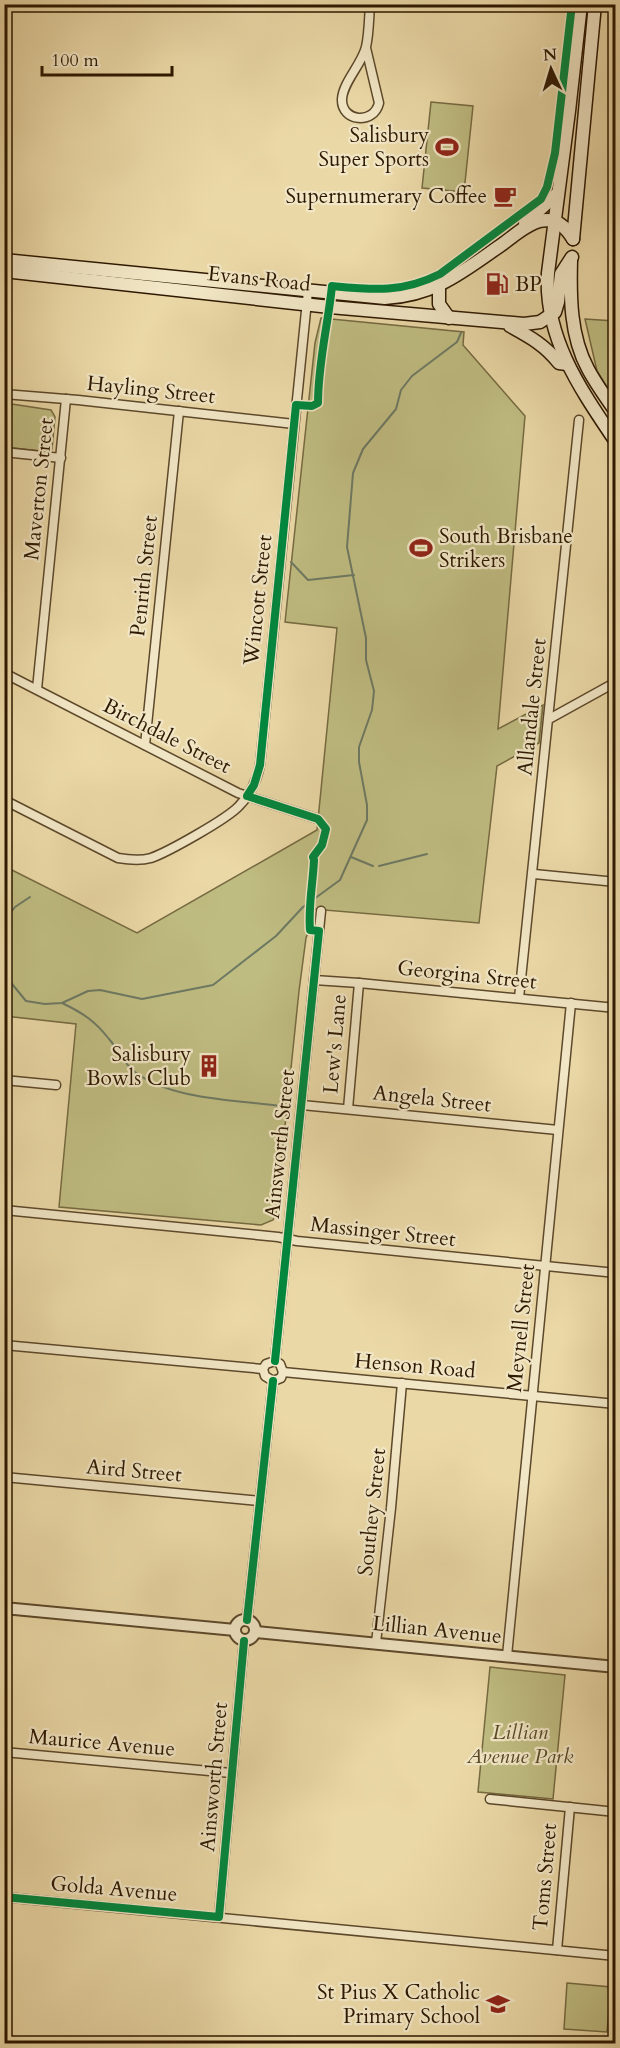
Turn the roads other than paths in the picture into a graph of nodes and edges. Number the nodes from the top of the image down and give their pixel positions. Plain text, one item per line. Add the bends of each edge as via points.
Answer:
1 (370, 4) edge
2 (580, 4) edge
3 (595, 4) edge
4 (366, 48) junction
5 (558, 193) junction
6 (554, 221) junction
7 (523, 230) junction
8 (573, 239) junction
9 (572, 257) junction
10 (4, 260) edge
11 (4, 271) edge
12 (439, 286) junction
13 (307, 298) junction
14 (550, 317) junction
15 (449, 318) junction
16 (506, 323) junction
17 (567, 364) junction
18 (4, 394) edge
19 (66, 399) junction
20 (179, 411) junction
21 (615, 412) edge
22 (579, 420) dead end
23 (294, 424) junction
24 (615, 442) edge
25 (4, 452) edge
26 (61, 458) junction
27 (4, 673) edge
28 (615, 682) edge
29 (37, 689) junction
30 (549, 719) junction
31 (145, 744) junction
32 (247, 796) junction
33 (4, 800) edge
34 (318, 819) dead end
35 (534, 874) junction
36 (615, 882) edge
37 (321, 911) dead end
38 (314, 980) junction
39 (359, 983) junction
40 (519, 998) junction
41 (571, 1003) junction
42 (615, 1008) edge
43 (4, 1080) edge
44 (56, 1084) dead end
45 (302, 1105) junction
46 (348, 1109) junction
47 (558, 1130) junction
48 (4, 1210) edge
49 (287, 1239) junction
50 (545, 1266) junction
51 (615, 1273) edge
52 (4, 1345) edge
53 (275, 1361) junction
54 (264, 1370) junction
55 (284, 1372) junction
56 (273, 1381) junction
57 (402, 1383) junction
58 (532, 1396) junction
59 (615, 1404) edge
60 (4, 1477) edge
61 (260, 1501) junction
62 (4, 1608) edge
63 (247, 1620) junction
64 (235, 1630) junction
65 (256, 1632) junction
66 (244, 1641) junction
67 (376, 1643) junction
68 (507, 1656) junction
69 (615, 1667) edge
70 (4, 1752) edge
71 (231, 1773) junction
72 (490, 1799) dead end
73 (570, 1808) junction
74 (615, 1812) edge
75 (4, 1897) edge
76 (219, 1917) junction
77 (556, 1950) junction
78 (615, 1956) edge
79 (4, 2040) edge
80 (36, 2043) edge

1 - 4 street
2 - 5 main road
3 - 8 main road
4 - 4 street via 379,103 373,114 361,118 345,111 342,98
5 - 6 main road
5 - 7 main road via 526,220
6 - 7 main road via 540,221
6 - 8 main road via 565,226
6 - 14 main road via 547,285
7 - 12 main road, Evans Road
8 - 9 main road
9 - 14 main road via 561,274 558,302
9 - 21 main road via 573,322 587,368
10 - 13 main road, Evans Road
11 - 13 main road, Evans Road
12 - 13 main road, Evans Road via 406,296
12 - 15 main road via 439,304
13 - 15 main road, Evans Road
13 - 23 street, Wincott Street
14 - 16 main road, Evans Road via 534,324
14 - 17 main road
15 - 16 main road, Evans Road
16 - 17 main road via 547,348 559,363
17 - 24 main road
18 - 19 street, Hayling Street
19 - 20 street, Hayling Street
19 - 26 street, Maverton Street
20 - 23 street, Hayling Street
20 - 31 street, Penrith Street
22 - 30 street, Allandale Street
23 - 32 street, Wincott Street via 260,765
25 - 26 street
26 - 29 street, Maverton Street
27 - 29 street, Birchdale Street
28 - 30 street
29 - 31 street, Birchdale Street
30 - 35 street, Allandale Street
31 - 32 street, Birchdale Street
32 - 33 street via 229,815 163,852 137,860 118,858
32 - 34 street, Birchdale Street
35 - 36 street
35 - 40 street, Allandale Street
37 - 38 street, Ainsworth Street
38 - 39 street, Georgina Street
38 - 45 street, Ainsworth Street
39 - 40 street, Georgina Street
39 - 46 street, Lew's Lane
40 - 41 street, Georgina Street
41 - 42 street, Georgina Street
41 - 47 street, Meynell Street
43 - 44 street
45 - 46 street, Angela Street
45 - 49 street, Ainsworth Street
46 - 47 street, Angela Street
47 - 50 street, Meynell Street
48 - 49 street, Massinger Street
49 - 50 street, Massinger Street
49 - 53 street, Ainsworth Street
50 - 51 street, Massinger Street
50 - 58 street, Meynell Street
52 - 54 street
53 - 54 street via 269,1362
53 - 55 street
54 - 56 street via 265,1376
55 - 56 street
55 - 57 street, Henson Road
56 - 61 street
57 - 58 street, Henson Road
57 - 67 street, Southey Street
58 - 59 street, Henson Road
58 - 68 street, Meynell Street
60 - 61 street, Aird Street
61 - 63 street
62 - 64 street
63 - 64 street via 240,1621
63 - 65 street
64 - 66 street via 236,1636
65 - 66 street
65 - 67 street, Lillian Avenue
66 - 71 street, Ainsworth Street
67 - 68 street, Lillian Avenue
68 - 69 street, Lillian Avenue
70 - 71 street, Maurice Avenue
71 - 76 street, Ainsworth Street
72 - 73 street
73 - 74 street
73 - 77 street, Toms Street
75 - 76 street, Golda Avenue
76 - 77 street, Golda Avenue
77 - 78 street, Golda Avenue
79 - 80 street

